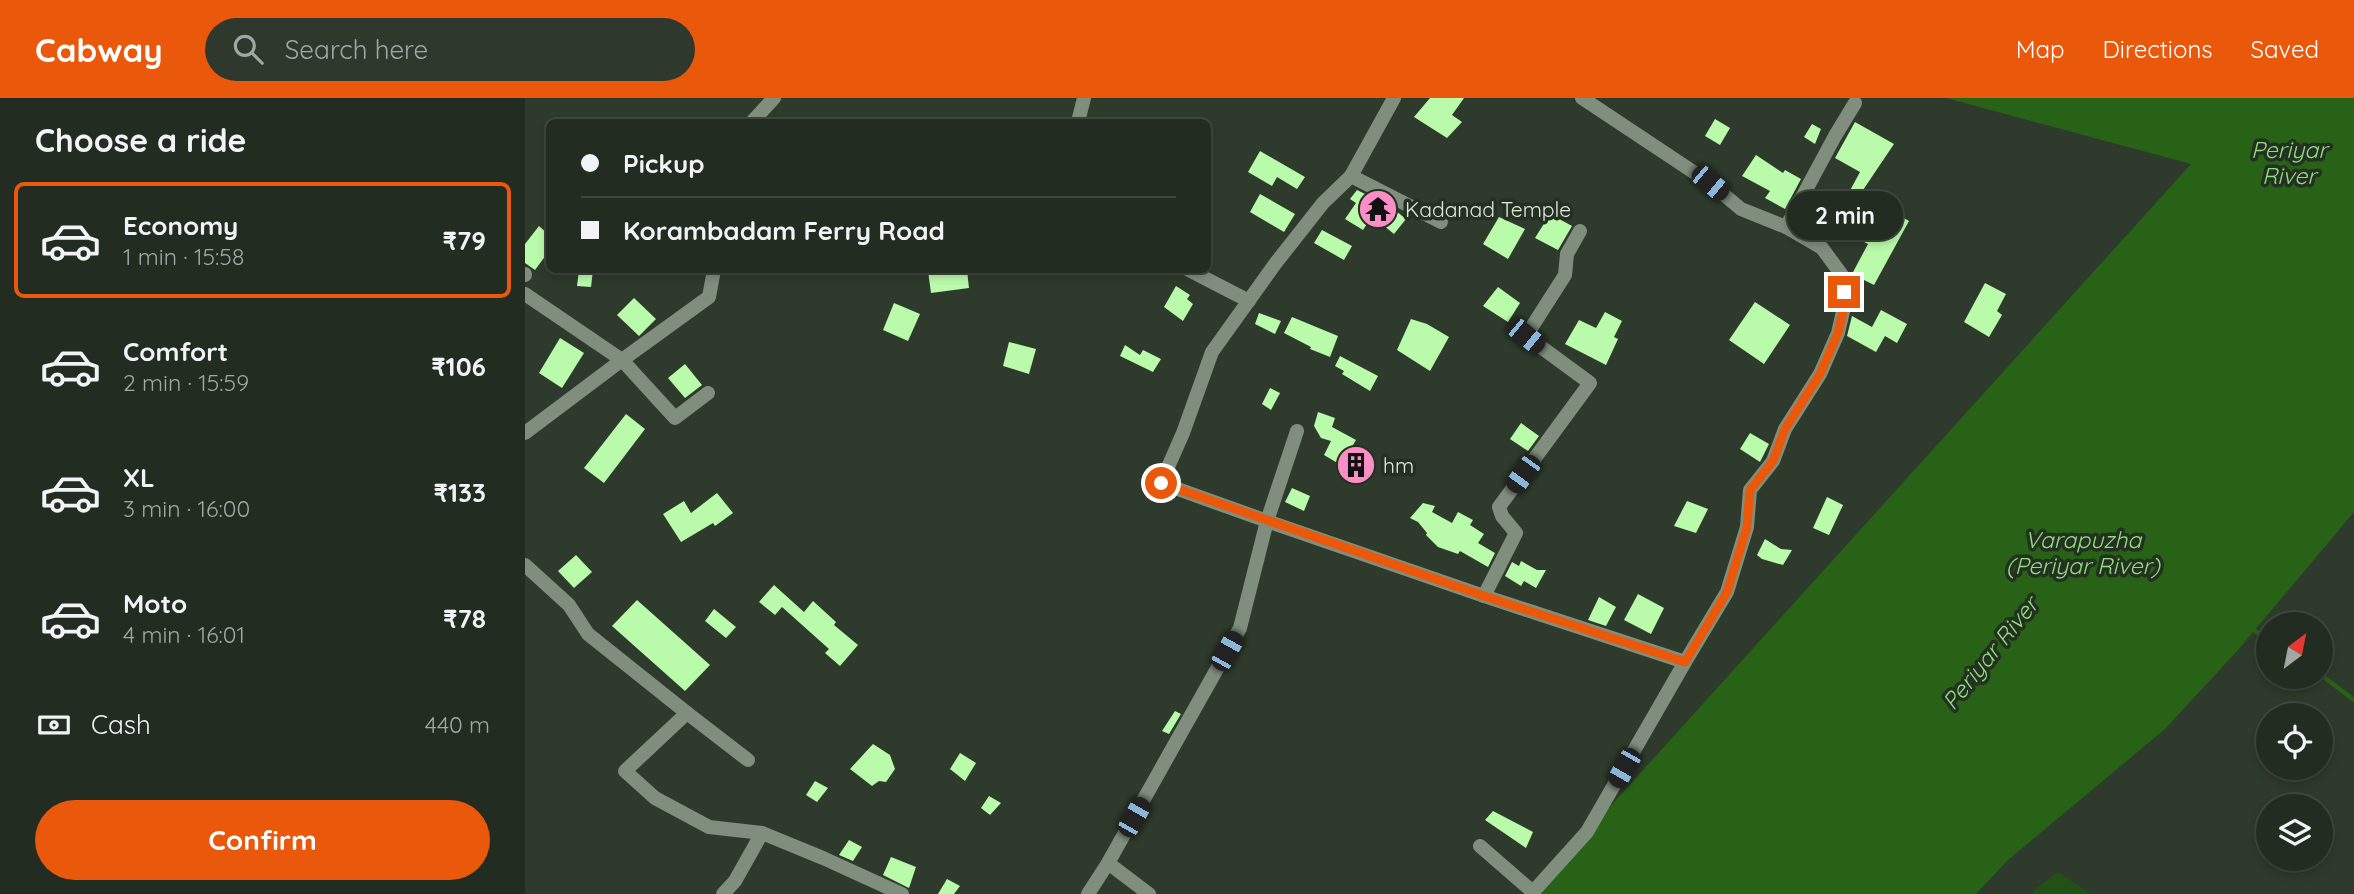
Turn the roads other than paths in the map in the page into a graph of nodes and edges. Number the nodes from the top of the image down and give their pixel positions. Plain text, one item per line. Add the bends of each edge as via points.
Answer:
1 (1084, 98) edge
2 (1394, 98) edge
3 (1582, 98) edge
4 (768, 100) edge
5 (1855, 103) dead end
6 (754, 119) edge
7 (1079, 119) edge
8 (1352, 176) junction
9 (1441, 222) dead end
10 (1786, 227) junction
11 (1580, 231) dead end
12 (713, 273) edge
13 (1195, 273) edge
14 (525, 294) edge
15 (1249, 301) junction
16 (622, 360) junction
17 (708, 393) dead end
18 (1297, 431) dead end
19 (525, 433) edge
20 (1267, 521) junction
21 (525, 565) edge
22 (1484, 596) junction
23 (1685, 662) junction
24 (688, 713) junction
25 (748, 760) dead end
26 (762, 833) junction
27 (1480, 846) dead end
28 (1108, 863) junction
29 (723, 894) edge
30 (902, 894) edge
31 (1088, 894) edge
32 (1149, 894) edge

1 - 7 street
2 - 8 street
3 - 10 street via 1710,183 1741,209
4 - 6 street
5 - 10 street
8 - 9 street
8 - 15 street via 1323,203
10 - 23 street via 1822,248 1844,278 1838,333 1820,374 1785,429 1773,461 1750,490 1747,527 1727,592
11 - 22 street via 1567,254 1565,275 1526,336 1590,383 1499,507 1516,533
12 - 16 street via 709,296
13 - 15 street
14 - 16 street
15 - 20 street via 1212,352 1161,483
16 - 17 street via 675,418
16 - 19 street
18 - 20 street
20 - 22 street
20 - 28 street via 1240,628
21 - 24 street via 569,605 588,634
22 - 23 street
23 - 27 street via 1587,832 1533,892
24 - 25 street
24 - 26 street via 625,771 655,798 709,827
26 - 29 street
26 - 30 street
28 - 31 street
28 - 32 street

